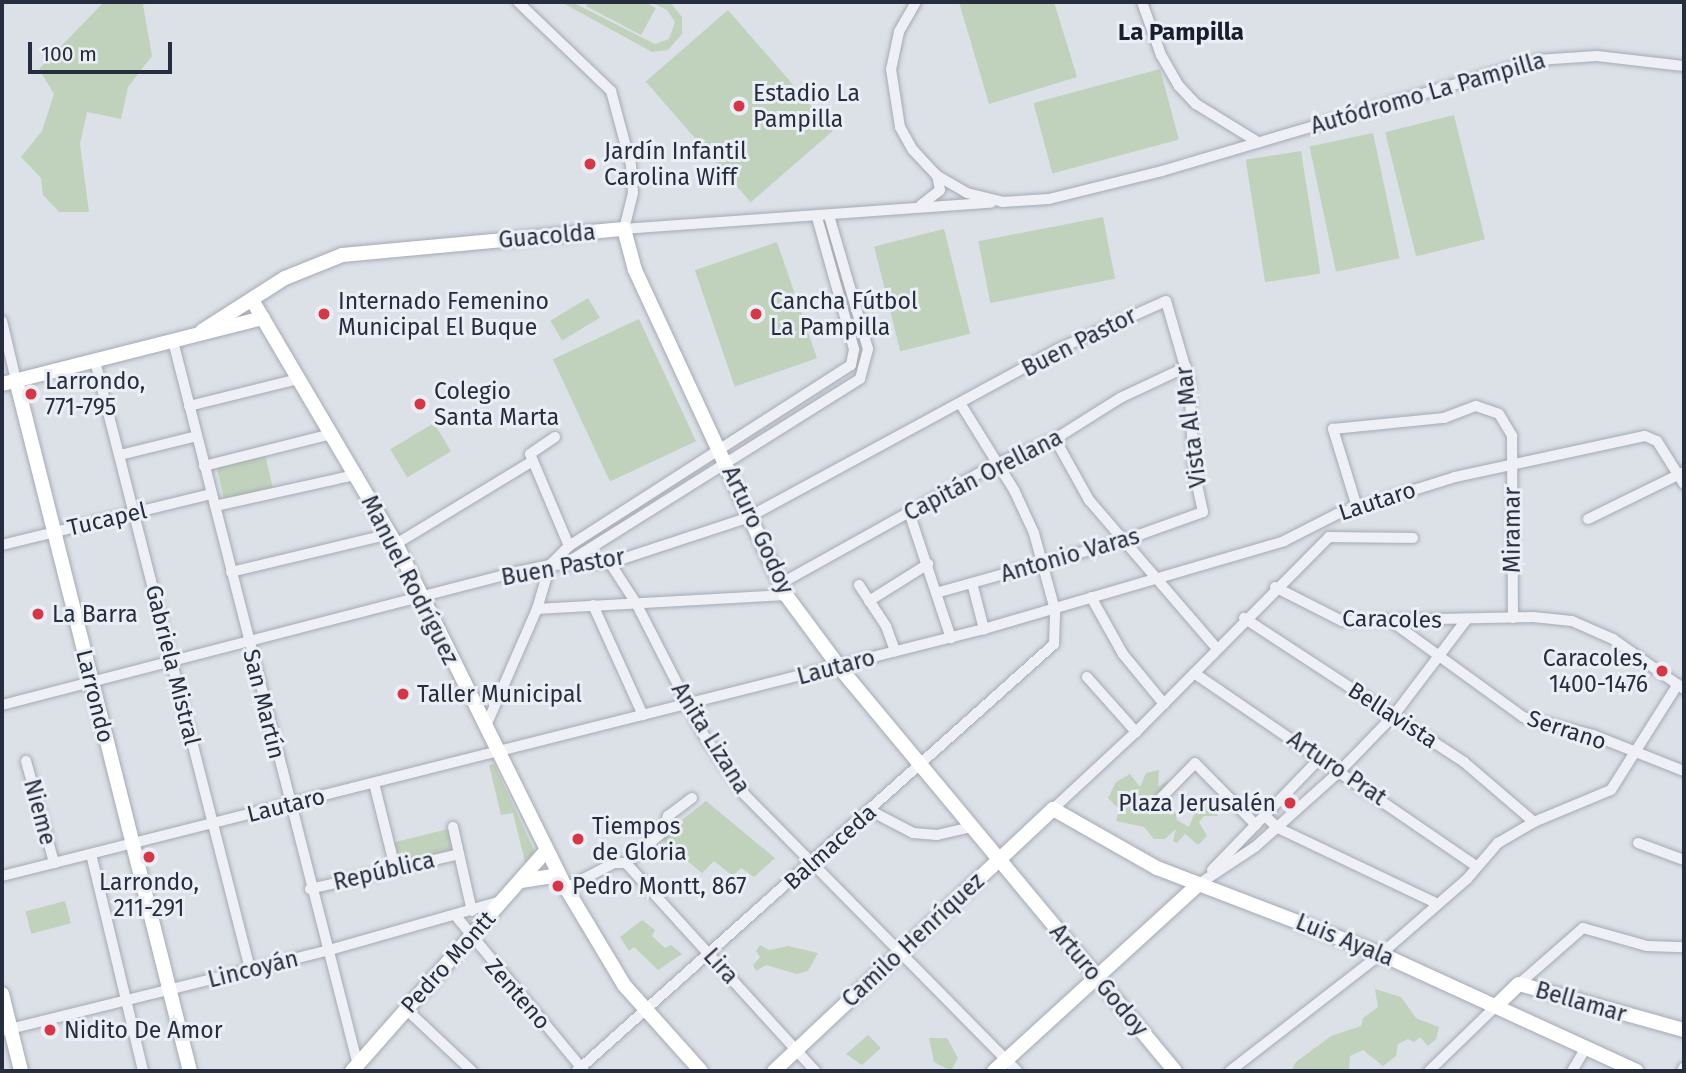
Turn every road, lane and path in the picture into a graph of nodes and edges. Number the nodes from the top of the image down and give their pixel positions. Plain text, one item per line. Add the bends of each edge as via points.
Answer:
1 (518, 2) edge
2 (916, 2) edge
3 (1142, 2) edge
4 (1684, 66) edge
5 (1258, 142) junction
6 (936, 175) junction
7 (1002, 202) junction
8 (911, 209) junction
9 (829, 216) junction
10 (817, 217) junction
11 (624, 229) junction
12 (252, 300) junction
13 (1166, 302) joint
14 (263, 318) junction
15 (2, 321) edge
16 (202, 331) junction
17 (173, 341) junction
18 (95, 361) junction
19 (1186, 367) junction
20 (298, 379) junction
21 (9, 382) edge
22 (960, 403) junction
23 (189, 406) junction
24 (331, 434) junction
25 (197, 436) junction
26 (555, 437) dead end
27 (1055, 439) junction
28 (722, 454) junction
29 (120, 455) junction
30 (531, 462) junction
31 (996, 464) junction
32 (204, 466) junction
33 (1512, 468) junction
34 (355, 475) junction
35 (1681, 477) edge
36 (211, 494) junction
37 (215, 506) junction
38 (1357, 507) junction
39 (135, 512) junction
40 (909, 512) junction
41 (1203, 512) joint
42 (747, 518) junction
43 (1588, 519) dead end
44 (54, 532) junction
45 (1413, 538) dead end
46 (393, 539) junction
47 (1122, 541) junction
48 (2, 545) edge
49 (569, 546) junction
50 (610, 563) junction
51 (928, 564) junction
52 (550, 565) junction
53 (1043, 565) junction
54 (231, 572) junction
55 (1154, 578) junction
56 (972, 583) junction
57 (859, 585) dead end
58 (1275, 587) junction
59 (783, 589) junction
60 (936, 593) junction
61 (1091, 597) junction
62 (424, 598) junction
63 (869, 601) junction
64 (636, 603) junction
65 (593, 606) junction
66 (537, 609) junction
67 (1055, 610) junction
68 (1244, 618) junction
69 (1513, 618) junction
70 (1468, 619) junction
71 (1391, 621) junction
72 (984, 629) junction
73 (951, 638) junction
74 (248, 641) junction
75 (1217, 649) junction
76 (895, 651) junction
77 (1437, 659) junction
78 (172, 662) junction
79 (840, 668) junction
80 (1195, 673) junction
81 (1087, 677) dead end
82 (91, 682) junction
83 (1681, 687) edge
84 (1164, 704) junction
85 (2, 705) edge
86 (688, 705) junction
87 (643, 715) junction
88 (1394, 715) junction
89 (484, 729) junction
90 (1136, 732) junction
91 (496, 753) junction
92 (1634, 754) junction
93 (1321, 757) junction
94 (26, 761) dead end
95 (922, 766) junction
96 (1339, 771) junction
97 (1684, 771) edge
98 (374, 783) junction
99 (692, 798) dead end
100 (1160, 799) dead end
101 (288, 805) junction
102 (1053, 808) junction
103 (871, 811) junction
104 (1265, 816) junction
105 (1534, 822) junction
106 (212, 824) junction
107 (1256, 825) junction
108 (453, 827) dead end
109 (971, 827) junction
110 (1278, 828) junction
111 (132, 843) junction
112 (1638, 843) dead end
113 (545, 852) junction
114 (91, 854) junction
115 (459, 854) junction
116 (999, 859) junction
117 (1684, 860) edge
118 (812, 862) junction
119 (54, 863) junction
120 (626, 863) junction
121 (1476, 866) junction
122 (395, 868) junction
123 (2, 876) edge
124 (519, 881) junction
125 (562, 882) junction
126 (1199, 884) junction
127 (310, 889) junction
128 (502, 901) junction
129 (1438, 904) junction
130 (472, 911) junction
131 (455, 915) junction
132 (470, 938) junction
133 (1684, 947) edge
134 (326, 951) junction
135 (901, 951) junction
136 (710, 954) junction
137 (1381, 954) junction
138 (250, 969) junction
139 (1098, 978) junction
140 (1519, 984) junction
141 (169, 990) junction
142 (2, 994) edge
143 (125, 1000) junction
144 (1497, 1005) junction
145 (406, 1009) junction
146 (646, 1010) junction
147 (6, 1030) edge
148 (1684, 1030) edge
149 (1587, 1046) junction
150 (796, 1050) junction
151 (1006, 1060) junction
152 (356, 1069) edge
153 (581, 1070) edge
154 (21, 1071) edge
155 (143, 1071) edge
156 (190, 1071) edge
157 (472, 1071) edge
158 (701, 1071) edge
159 (774, 1071) edge
160 (815, 1071) edge
161 (994, 1071) edge
162 (1017, 1071) edge
163 (1175, 1071) edge
164 (1230, 1071) edge
165 (1429, 1071) edge
166 (1572, 1071) edge
167 (1637, 1071) edge

1 - 11 street, Arturo Godoy via 611,91 631,164 633,193
2 - 6 street, Autódromo La Pampilla via 895,44 891,94 908,142
3 - 5 street via 1161,55 1188,97
4 - 5 street, Autódromo La Pampilla via 1617,57 1544,58
5 - 7 street, Autódromo La Pampilla via 1049,199
6 - 7 street, Autódromo La Pampilla via 967,193
6 - 8 street, Guacolda via 941,184 937,197
7 - 8 street, Guacolda
8 - 9 street, Guacolda
9 - 10 street, Guacolda
9 - 28 street via 868,349 866,368 850,388
10 - 11 street, Guacolda
10 - 28 street via 854,349 853,360 845,372
11 - 12 street, Guacolda via 342,255 295,274
11 - 28 street, Arturo Godoy via 635,270
12 - 14 street, Manuel Rodríguez
12 - 16 street, Guacolda
13 - 19 street, Vista Al Mar
13 - 22 street, Buen Pastor via 1103,325
14 - 16 street, Guacolda
14 - 20 street, Manuel Rodríguez
15 - 21 street, Larrondo
16 - 17 street, Guacolda
17 - 18 street, Guacolda
17 - 23 street, San Martín
18 - 21 street, Guacolda
18 - 29 street, Gabriela Mistral
19 - 27 street, Capitán Orellana via 1120,398
19 - 41 street, Vista Al Mar via 1194,471
20 - 23 street
20 - 24 street, Manuel Rodríguez
21 - 44 street, Larrondo
22 - 31 street
22 - 42 street, Buen Pastor
23 - 25 street, San Martín
24 - 32 street
24 - 34 street, Manuel Rodríguez
25 - 29 street
25 - 32 street, San Martín
26 - 30 street via 533,449
27 - 31 street, Capitán Orellana
27 - 47 street via 1072,474
28 - 42 street, Arturo Godoy
28 - 49 street
28 - 52 street via 573,559
29 - 39 street, Gabriela Mistral
30 - 46 street
30 - 49 street
31 - 40 street, Capitán Orellana
31 - 53 street via 1021,504
32 - 36 street, San Martín
33 - 35 street, Lautaro via 1642,436 1659,444
33 - 38 street, Lautaro via 1455,477
33 - 38 street, Miramar via 1512,443 1503,418 1482,407 1444,418 1333,429
33 - 69 street, Miramar
34 - 37 street
34 - 46 street, Manuel Rodríguez
35 - 43 street
36 - 37 street, San Martín
36 - 39 street, Tucapel
37 - 54 street, San Martín
38 - 55 street, Lautaro via 1284,541
39 - 44 street, Tucapel
39 - 78 street, Gabriela Mistral
40 - 51 street
40 - 59 street, Capitán Orellana
41 - 47 street, Antonio Varas
42 - 50 street, Buen Pastor
42 - 59 street, Arturo Godoy
44 - 48 street, Tucapel
44 - 82 street, Larrondo
45 - 58 street via 1329,537
46 - 54 street
46 - 62 street, Manuel Rodríguez
47 - 53 street, Antonio Varas
47 - 55 street
49 - 52 street
50 - 52 street, Buen Pastor
50 - 64 street, Anita Lizana
51 - 60 street
51 - 63 street
52 - 62 street, Buen Pastor
52 - 66 street
53 - 56 street, Antonio Varas
53 - 67 street
54 - 74 street, San Martín
55 - 61 street, Lautaro
55 - 75 street
56 - 60 street, Antonio Varas
56 - 72 street
57 - 63 street
58 - 68 street
58 - 71 street, Caracoles via 1333,619
59 - 64 street, Capitán Orellana
59 - 79 street, Arturo Godoy
60 - 73 street
61 - 67 street, Lautaro
61 - 84 street via 1123,654
62 - 74 street, Buen Pastor
62 - 89 street, Manuel Rodríguez
63 - 76 street
64 - 65 street, Capitán Orellana
64 - 86 street, Anita Lizana
65 - 66 street, Capitán Orellana
65 - 87 street
66 - 89 street
67 - 72 street, Lautaro
67 - 95 street, Balmaceda via 1058,634 1052,648
68 - 75 street
68 - 88 street, Bellavista
69 - 70 street, Caracoles
69 - 83 street, Caracoles via 1551,618 1592,628
70 - 71 street, Caracoles
70 - 77 street
71 - 77 street, Serrano
72 - 73 street, Lautaro
73 - 76 street, Lautaro
74 - 78 street, Buen Pastor
74 - 101 street, San Martín
75 - 80 street
76 - 79 street, Lautaro
77 - 88 street
77 - 92 street, Serrano via 1523,717 1594,736
78 - 82 street, Buen Pastor
78 - 106 street, Gabriela Mistral
79 - 86 street, Lautaro
79 - 95 street, Arturo Godoy
80 - 84 street
80 - 93 street, Arturo Prat
81 - 90 street
82 - 85 street, Buen Pastor
82 - 111 street, Larrondo
83 - 92 street
84 - 90 street
86 - 87 street, Lautaro
86 - 118 street, Anita Lizana via 745,795
87 - 91 street, Lautaro
88 - 96 street
88 - 105 street, Bellavista via 1464,762
89 - 91 street, Manuel Rodríguez
90 - 102 street
91 - 98 street, Lautaro
91 - 113 street, Manuel Rodríguez
92 - 97 street, Serrano
92 - 105 street via 1611,790
93 - 96 street, Arturo Prat
93 - 104 street
94 - 119 street, Nieme
95 - 103 street, Balmaceda
95 - 109 street, Arturo Godoy
96 - 110 street
96 - 121 street, Arturo Prat
98 - 101 street, Lautaro
98 - 122 street
99 - 120 street via 668,816 663,832
100 - 107 street via 1195,763
101 - 106 street, Lautaro
101 - 127 street, San Martín
102 - 116 street, Camilo Henríquez
102 - 126 street, Luis Ayala via 1130,855
103 - 109 street via 895,827 925,835
103 - 118 street, Balmaceda
104 - 107 street
104 - 110 street
105 - 121 street via 1498,843
106 - 111 street, Lautaro
106 - 138 street, Gabriela Mistral
107 - 126 street
108 - 115 street
109 - 116 street, Arturo Godoy
110 - 126 street
110 - 129 street
111 - 114 street, Lautaro
111 - 141 street, Larrondo
112 - 117 street
113 - 124 street, Pedro Montt
113 - 125 street, Manuel Rodríguez
114 - 119 street, Lautaro
114 - 143 street
115 - 122 street, República
115 - 130 street
116 - 135 street, Camilo Henríquez
116 - 139 street, Arturo Godoy
118 - 135 street, Anita Lizana
118 - 136 street, Balmaceda
119 - 123 street, Lautaro
120 - 125 street
120 - 136 street, Lira
121 - 129 street
122 - 127 street, República
124 - 125 street
124 - 128 street, Pedro Montt
125 - 146 street, Manuel Rodríguez via 609,963
126 - 137 street, Luis Ayala
126 - 139 street
127 - 134 street, San Martín
128 - 130 street, Lincoyán
128 - 132 street, Pedro Montt
129 - 137 street
130 - 131 street, Lincoyán
131 - 132 street, Zenteno
131 - 134 street, Lincoyán
132 - 145 street, Pedro Montt
132 - 153 street, Zenteno
133 - 140 street via 1647,946 1583,928
134 - 138 street, Lincoyán
134 - 152 street, San Martín
135 - 150 street, Camilo Henríquez
135 - 151 street, Anita Lizana
136 - 146 street, Balmaceda
136 - 150 street, Lira
137 - 144 street, Luis Ayala
137 - 164 street
138 - 141 street, Lincoyán
139 - 151 street
139 - 163 street, Arturo Godoy
140 - 144 street, Bellamar
140 - 148 street, Bellamar
141 - 143 street, Lincoyán
141 - 156 street, Larrondo
142 - 147 street
143 - 147 street, Lincoyán
143 - 155 street
144 - 149 street, Luis Ayala
144 - 165 street, Bellamar
145 - 152 street, Pedro Montt
145 - 157 street
146 - 153 street, Balmaceda
146 - 158 street, Manuel Rodríguez
147 - 154 street
149 - 166 street
149 - 167 street, Luis Ayala
150 - 159 street, Camilo Henríquez
150 - 160 street, Lira
151 - 161 street
151 - 162 street, Anita Lizana

